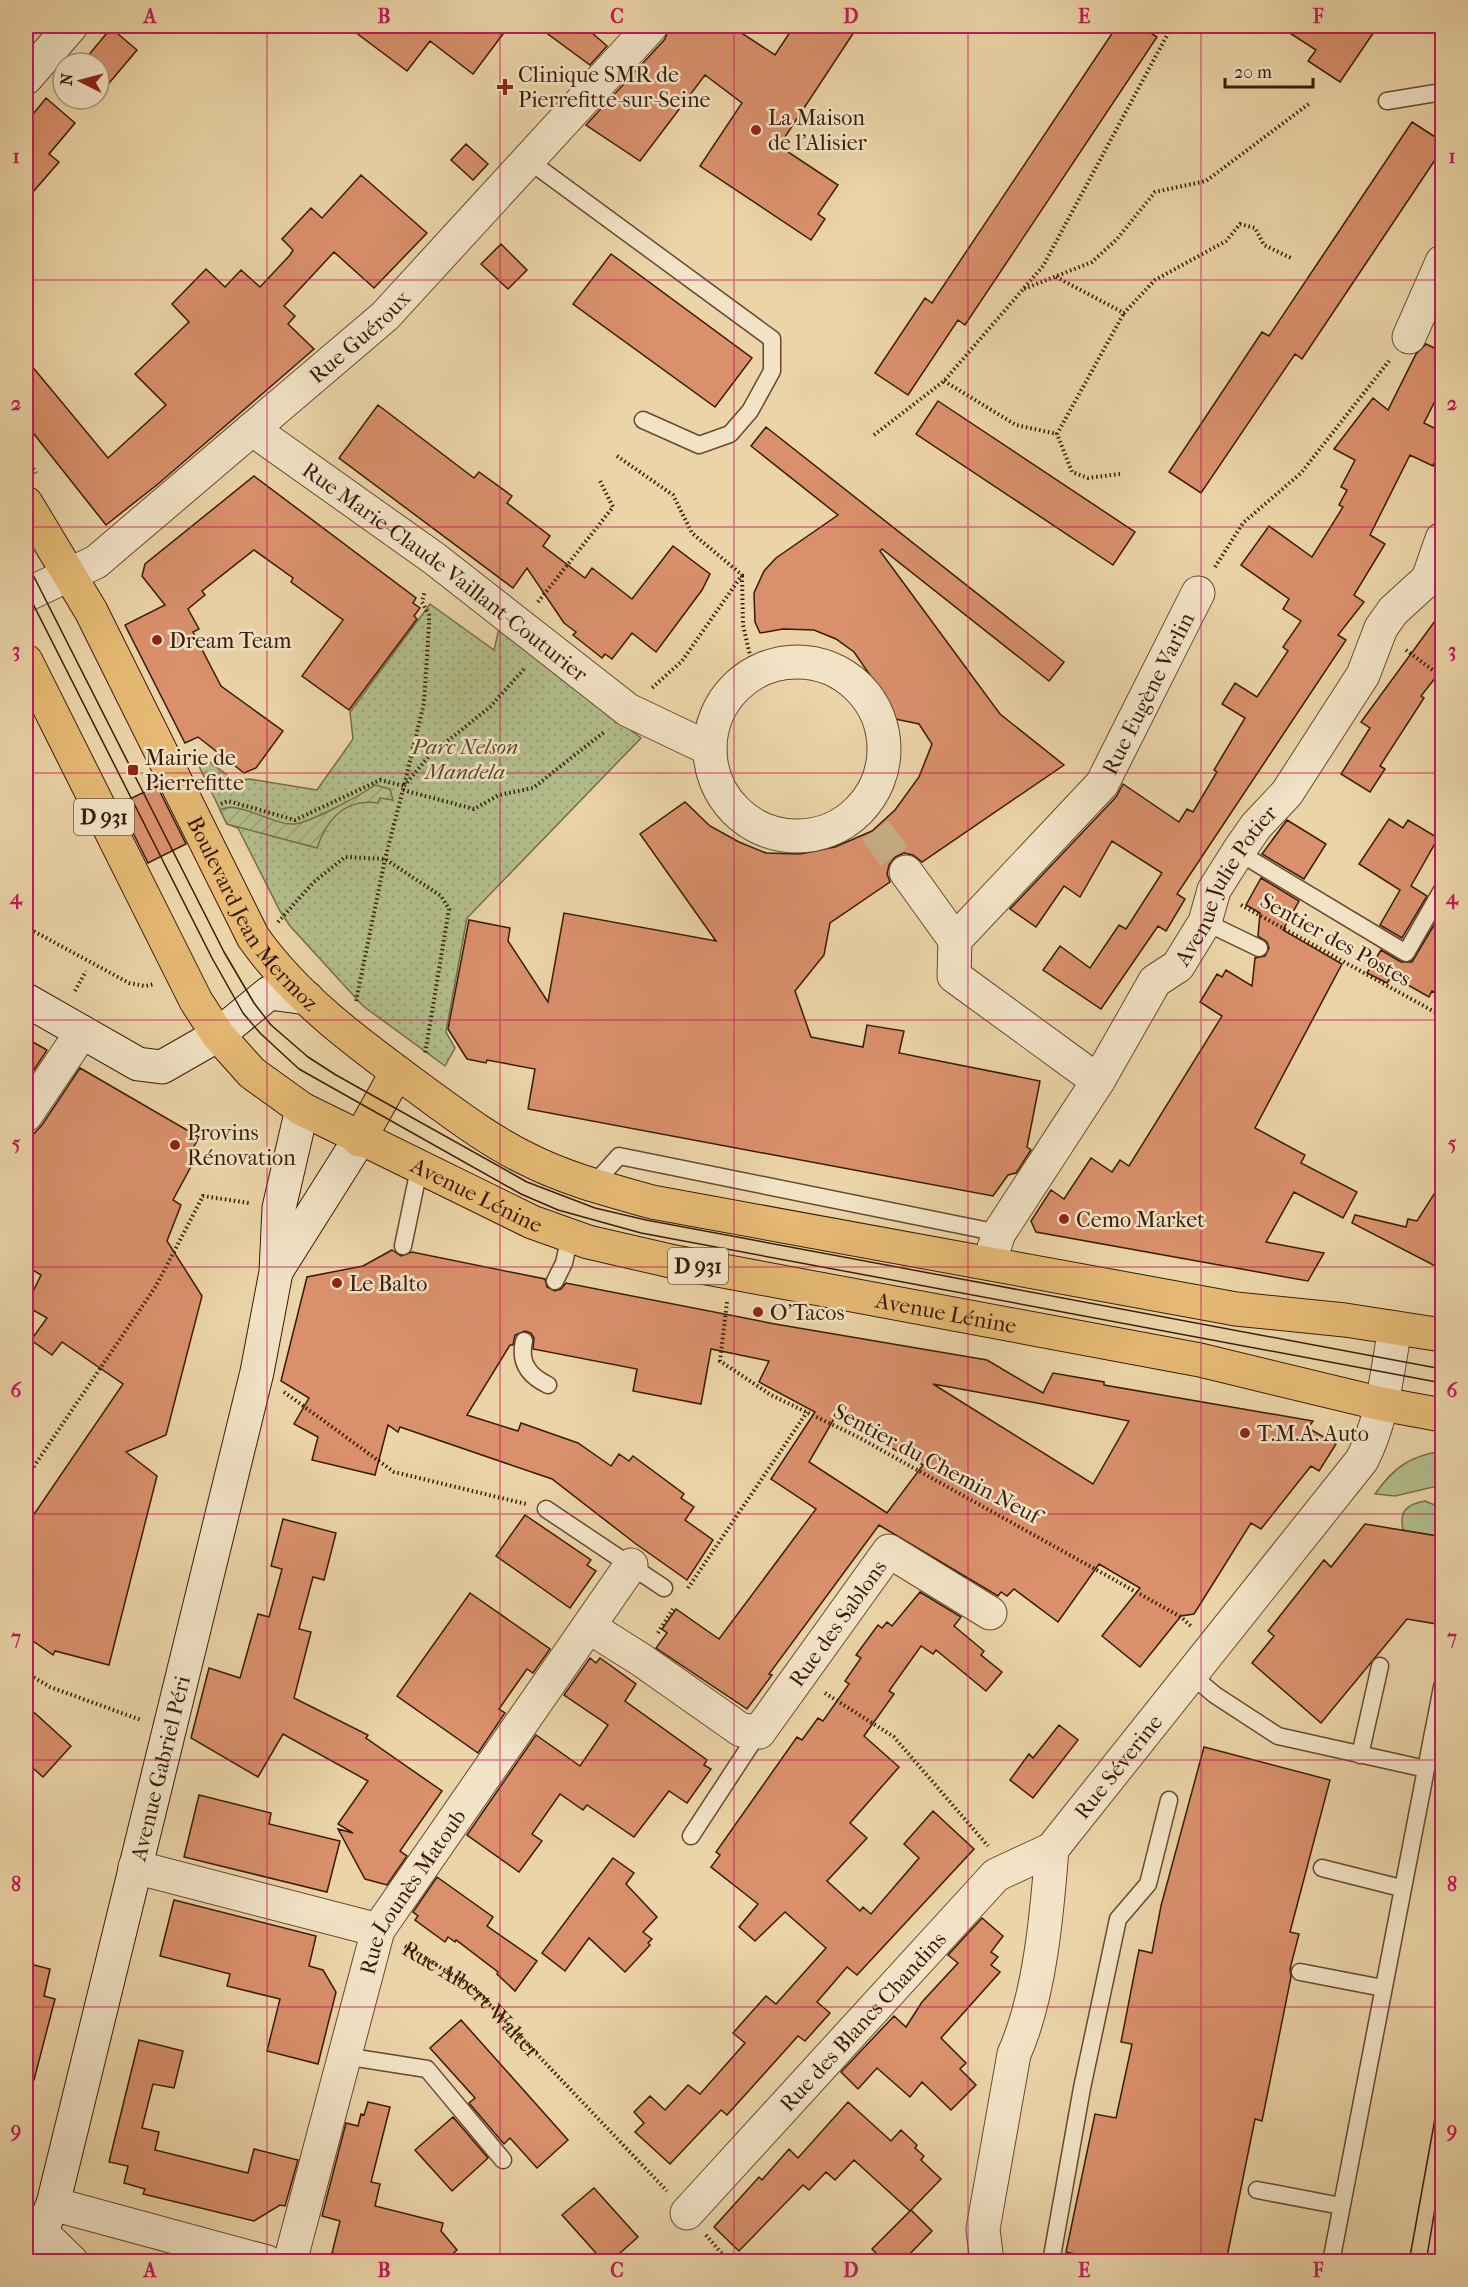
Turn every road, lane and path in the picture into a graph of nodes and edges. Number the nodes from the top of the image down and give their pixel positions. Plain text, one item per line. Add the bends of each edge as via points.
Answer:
1 (71, 26) edge
2 (651, 26) edge
3 (1172, 26) edge
4 (26, 78) edge
5 (1443, 92) edge
6 (1387, 101) dead end
7 (1310, 103) dead end
8 (528, 160) junction
9 (1291, 258) dead end
10 (1443, 262) edge
11 (1055, 277) junction
12 (1021, 290) junction
13 (1124, 313) junction
14 (1409, 337) joint
15 (944, 381) junction
16 (643, 420) dead end
17 (252, 429) junction
18 (1057, 434) junction
19 (874, 435) dead end
20 (1120, 474) dead end
21 (599, 479) dead end
22 (26, 503) edge
23 (1443, 539) edge
24 (435, 559) junction
25 (69, 574) junction
26 (742, 575) dead end
27 (1198, 593) joint
28 (26, 596) edge
29 (1381, 628) junction
30 (530, 635) junction
31 (26, 661) edge
32 (754, 673) junction
33 (1443, 677) edge
34 (710, 749) junction
35 (404, 786) junction
36 (215, 807) dead end
37 (1238, 852) junction
38 (385, 859) junction
39 (906, 872) tunnel mouth
40 (1214, 890) junction
41 (1443, 890) edge
42 (1205, 922) junction
43 (276, 925) dead end
44 (26, 927) edge
45 (956, 940) junction
46 (1259, 948) dead end
47 (86, 971) dead end
48 (145, 987) dead end
49 (73, 995) dead end
50 (307, 998) junction
51 (26, 1000) edge
52 (356, 1002) dead end
53 (1443, 1016) edge
54 (82, 1032) junction
55 (218, 1035) junction
56 (411, 1064) junction
57 (1098, 1081) junction
58 (302, 1109) junction
59 (26, 1115) edge
60 (359, 1140) junction
61 (419, 1169) junction
62 (279, 1208) junction
63 (570, 1236) junction
64 (403, 1246) dead end
65 (994, 1248) junction
66 (276, 1272) junction
67 (732, 1272) junction
68 (555, 1281) dead end
69 (1395, 1328) junction
70 (1443, 1335) edge
71 (524, 1341) dead end
72 (257, 1372) junction
73 (548, 1385) dead end
74 (1382, 1404) junction
75 (807, 1412) junction
76 (1443, 1415) edge
77 (26, 1478) edge
78 (546, 1509) joint
79 (631, 1565) junction
80 (664, 1588) dead end
81 (687, 1590) dead end
82 (680, 1599) dead end
83 (990, 1613) dead end
84 (589, 1627) junction
85 (1213, 1645) junction
86 (640, 1659) junction
87 (1380, 1666) dead end
88 (26, 1673) edge
89 (1191, 1674) junction
90 (800, 1677) junction
91 (1443, 1687) edge
92 (170, 1727) junction
93 (759, 1732) junction
94 (1360, 1755) junction
95 (1426, 1769) junction
96 (1169, 1800) dead end
97 (691, 1836) dead end
98 (1052, 1849) junction
99 (135, 1867) junction
100 (1322, 1868) dead end
101 (1008, 1870) junction
102 (1401, 1888) junction
103 (378, 1930) junction
104 (1300, 1972) dead end
105 (1383, 1988) junction
106 (344, 2056) junction
107 (503, 2160) dead end
108 (1257, 2190) dead end
109 (1341, 2206) junction
110 (687, 2213) junction
111 (36, 2231) edge
112 (988, 2261) edge
113 (72, 2262) edge
114 (267, 2262) edge
115 (290, 2262) edge
116 (729, 2262) edge
117 (1051, 2262) edge
118 (1331, 2262) edge

1 - 4 street
2 - 8 street, Rue Guéroux
3 - 12 path via 1042,266
5 - 6 lane
7 - 11 path via 1206,181 1155,192 1117,239 1092,262
8 - 16 lane via 772,339 772,371 750,411 730,434 699,445
8 - 17 street, Rue Guéroux via 385,316
9 - 13 path via 1264,245 1256,228 1240,224 1226,241 1155,280
10 - 14 street
11 - 12 path
11 - 13 path
12 - 15 path
13 - 18 path
14 - 27 path, Rue Eugène Varlin via 1300,473 1243,523
15 - 18 path via 1016,425
15 - 19 path
17 - 24 street, Rue Marie-Claude Vaillant-Couturier
17 - 25 street, Rue Guéroux via 96,562
18 - 20 path via 1072,472 1088,478
21 - 30 path via 613,507
22 - 25 main road, Boulevard Jean Mermoz / D 931
23 - 29 street, Avenue Julie Potier via 1428,579 1393,611
24 - 30 street, Rue Marie-Claude Vaillant-Couturier
24 - 35 path via 422,602 429,615 424,703
25 - 28 street, Rue Guéroux
25 - 50 main road, Boulevard Jean Mermoz / D 931 via 253,937 273,966
26 - 32 path via 743,625
27 - 45 street, Rue Eugène Varlin via 1102,784
29 - 33 path
29 - 37 street, Avenue Julie Potier via 1363,675 1287,793
30 - 34 street, Rue Marie-Claude Vaillant-Couturier via 638,716
30 - 35 path via 507,689 430,755
31 - 55 main road, D 931 via 196,1001
32 - 34 street via 722,705 713,726
32 - 34 street via 780,663 808,662 834,669 857,685 874,707 883,733 884,761 867,820 808,836 778,834 751,823 729,804 715,778
35 - 36 path via 380,780 295,820 228,801
35 - 38 path
37 - 40 street, Avenue Julie Potier
37 - 41 lane via 1406,953
38 - 43 path via 345,857 314,882
38 - 52 path
38 - 56 path via 441,896 449,909
39 - 45 street
40 - 42 street, Avenue Julie Potier
40 - 53 path, Sentier des Postes
42 - 46 lane
42 - 57 street, Avenue Julie Potier via 1178,966 1155,981
44 - 48 path via 129,983
45 - 57 street via 954,976
47 - 49 path
50 - 55 street via 269,993
50 - 56 main road, Boulevard Jean Mermoz / D 931
51 - 54 street
54 - 55 street via 138,1064 162,1066
54 - 59 street
55 - 58 main road, D 931 via 252,1073
56 - 60 main road
56 - 65 main road, D 931 via 458,1118 527,1159 593,1185 652,1202
57 - 65 street, Avenue Julie Potier
58 - 60 main road, D 931
58 - 62 street, Avenue Gabriel Péri
60 - 61 main road, Avenue Lénine / D 931
60 - 66 street, Avenue Gabriel Péri
61 - 63 main road, Avenue Lénine / D 931 via 531,1222
61 - 64 lane
62 - 66 street, Avenue Gabriel Péri
62 - 77 path via 203,1196 156,1286
63 - 67 main road, Avenue Lénine / D 931
63 - 68 lane
65 - 69 main road, D 931 via 1236,1309
66 - 72 street, Avenue Gabriel Péri
67 - 74 main road, Avenue Lénine / D 931 via 1200,1360
67 - 75 path, Sentier du Chemin Neuf via 720,1360 771,1395
69 - 70 main road, D 931
69 - 74 street, Rue Séverine
71 - 73 lane via 523,1362 532,1377
72 - 78 path via 394,1472
72 - 92 street, Avenue Gabriel Péri
74 - 76 main road, Avenue Lénine / D 931
74 - 85 street, Rue Séverine via 1362,1460
75 - 81 path
75 - 85 path, Sentier du Chemin Neuf via 1181,1617
78 - 79 lane
79 - 80 lane
79 - 84 street, Rue Lounès Matoub
82 - 86 path
83 - 90 street, Rue des Sablons via 889,1551
84 - 86 street
84 - 103 street, Rue Lounès Matoub
85 - 89 street, Rue Séverine
86 - 93 street via 741,1730
87 - 94 lane
88 - 92 path via 50,1687
89 - 94 lane via 1215,1695 1278,1736
89 - 98 street, Rue Séverine
90 - 93 street, Rue des Sablons
90 - 101 path via 894,1737
91 - 95 lane
92 - 99 street, Avenue Gabriel Péri
93 - 97 lane, Rue des Sablons
94 - 95 lane
95 - 102 lane
96 - 117 lane via 1148,1884 1118,1919
98 - 101 street, Rue des Blancs Chandins
98 - 112 street via 1048,1902 1028,2016 1014,2054 983,2229
99 - 103 street, Rue Albert Walter
99 - 111 street, Avenue Gabriel Péri
100 - 102 lane
101 - 110 street, Rue des Blancs Chandins via 996,1875
102 - 105 lane
103 - 106 street, Rue Lounès Matoub
103 - 110 path, Rue Albert Walter via 473,1987
104 - 105 lane
105 - 109 lane
106 - 107 lane via 427,2069
106 - 115 street, Rue Lounès Matoub
108 - 109 lane
109 - 118 lane
110 - 116 path, Rue Albert Walter
111 - 113 street
111 - 114 street

